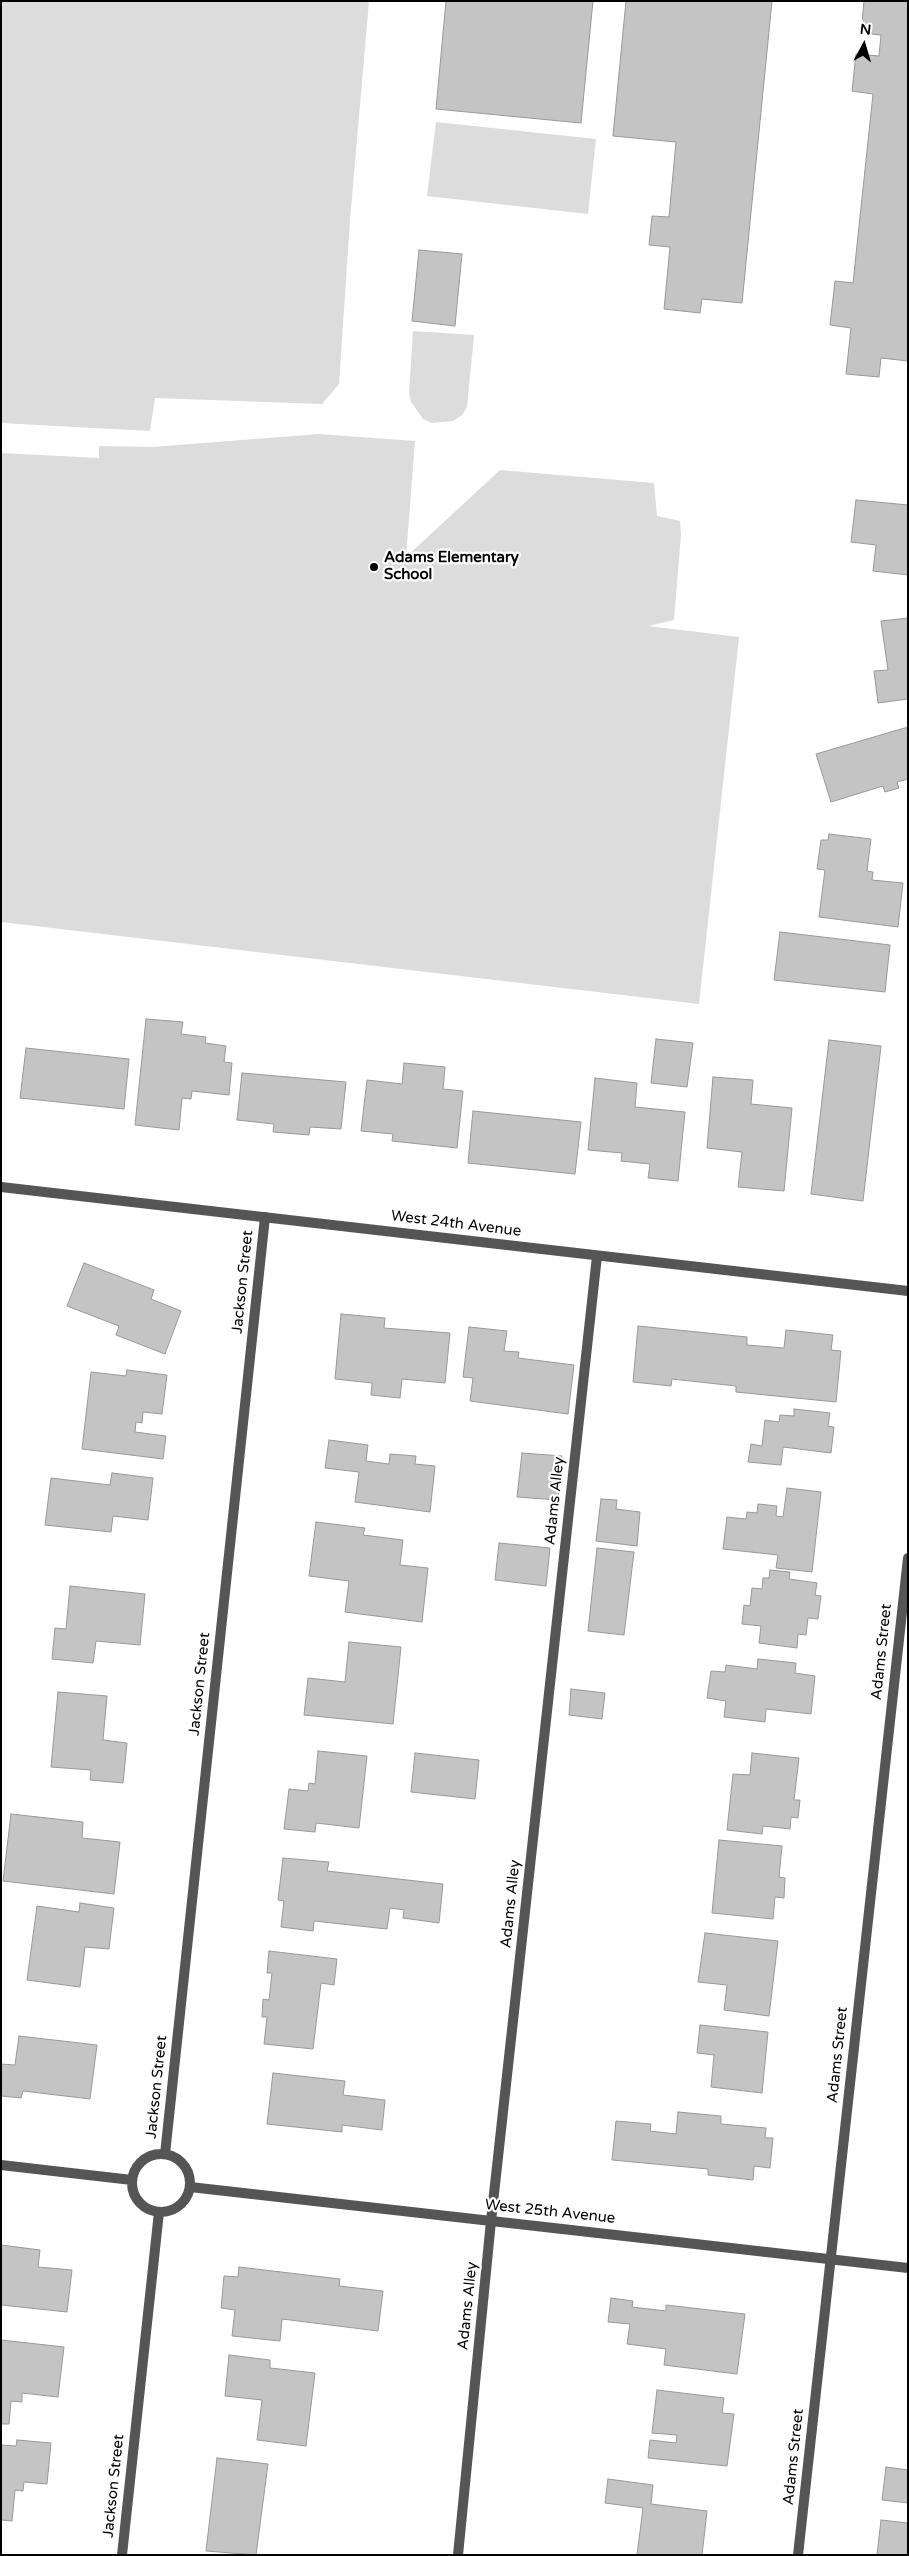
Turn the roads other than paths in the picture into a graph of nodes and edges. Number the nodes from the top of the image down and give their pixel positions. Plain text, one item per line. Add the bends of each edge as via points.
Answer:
1 (1, 1187) edge
2 (265, 1217) junction
3 (597, 1256) junction
4 (908, 1291) edge
5 (908, 1558) edge
6 (165, 2154) junction
7 (1, 2165) edge
8 (132, 2180) junction
9 (190, 2187) junction
10 (159, 2212) junction
11 (491, 2221) junction
12 (831, 2259) junction
13 (908, 2268) edge
14 (122, 2555) edge
15 (458, 2555) edge
16 (798, 2555) edge

1 - 2 street, West 24th Avenue
2 - 3 street, West 24th Avenue
2 - 6 street, Jackson Street
3 - 4 street, West 24th Avenue
3 - 11 street, Adams Alley
5 - 12 street, Adams Street
6 - 8 street via 151,2155 142,2161
6 - 9 street via 184,2166
7 - 8 street
8 - 10 street via 132,2191 137,2201
9 - 10 street via 180,2205 170,2211
9 - 11 street, West 25th Avenue
10 - 14 street, Jackson Street
11 - 12 street, West 25th Avenue
11 - 15 street, Adams Alley
12 - 13 street, West 25th Avenue
12 - 16 street, Adams Street

